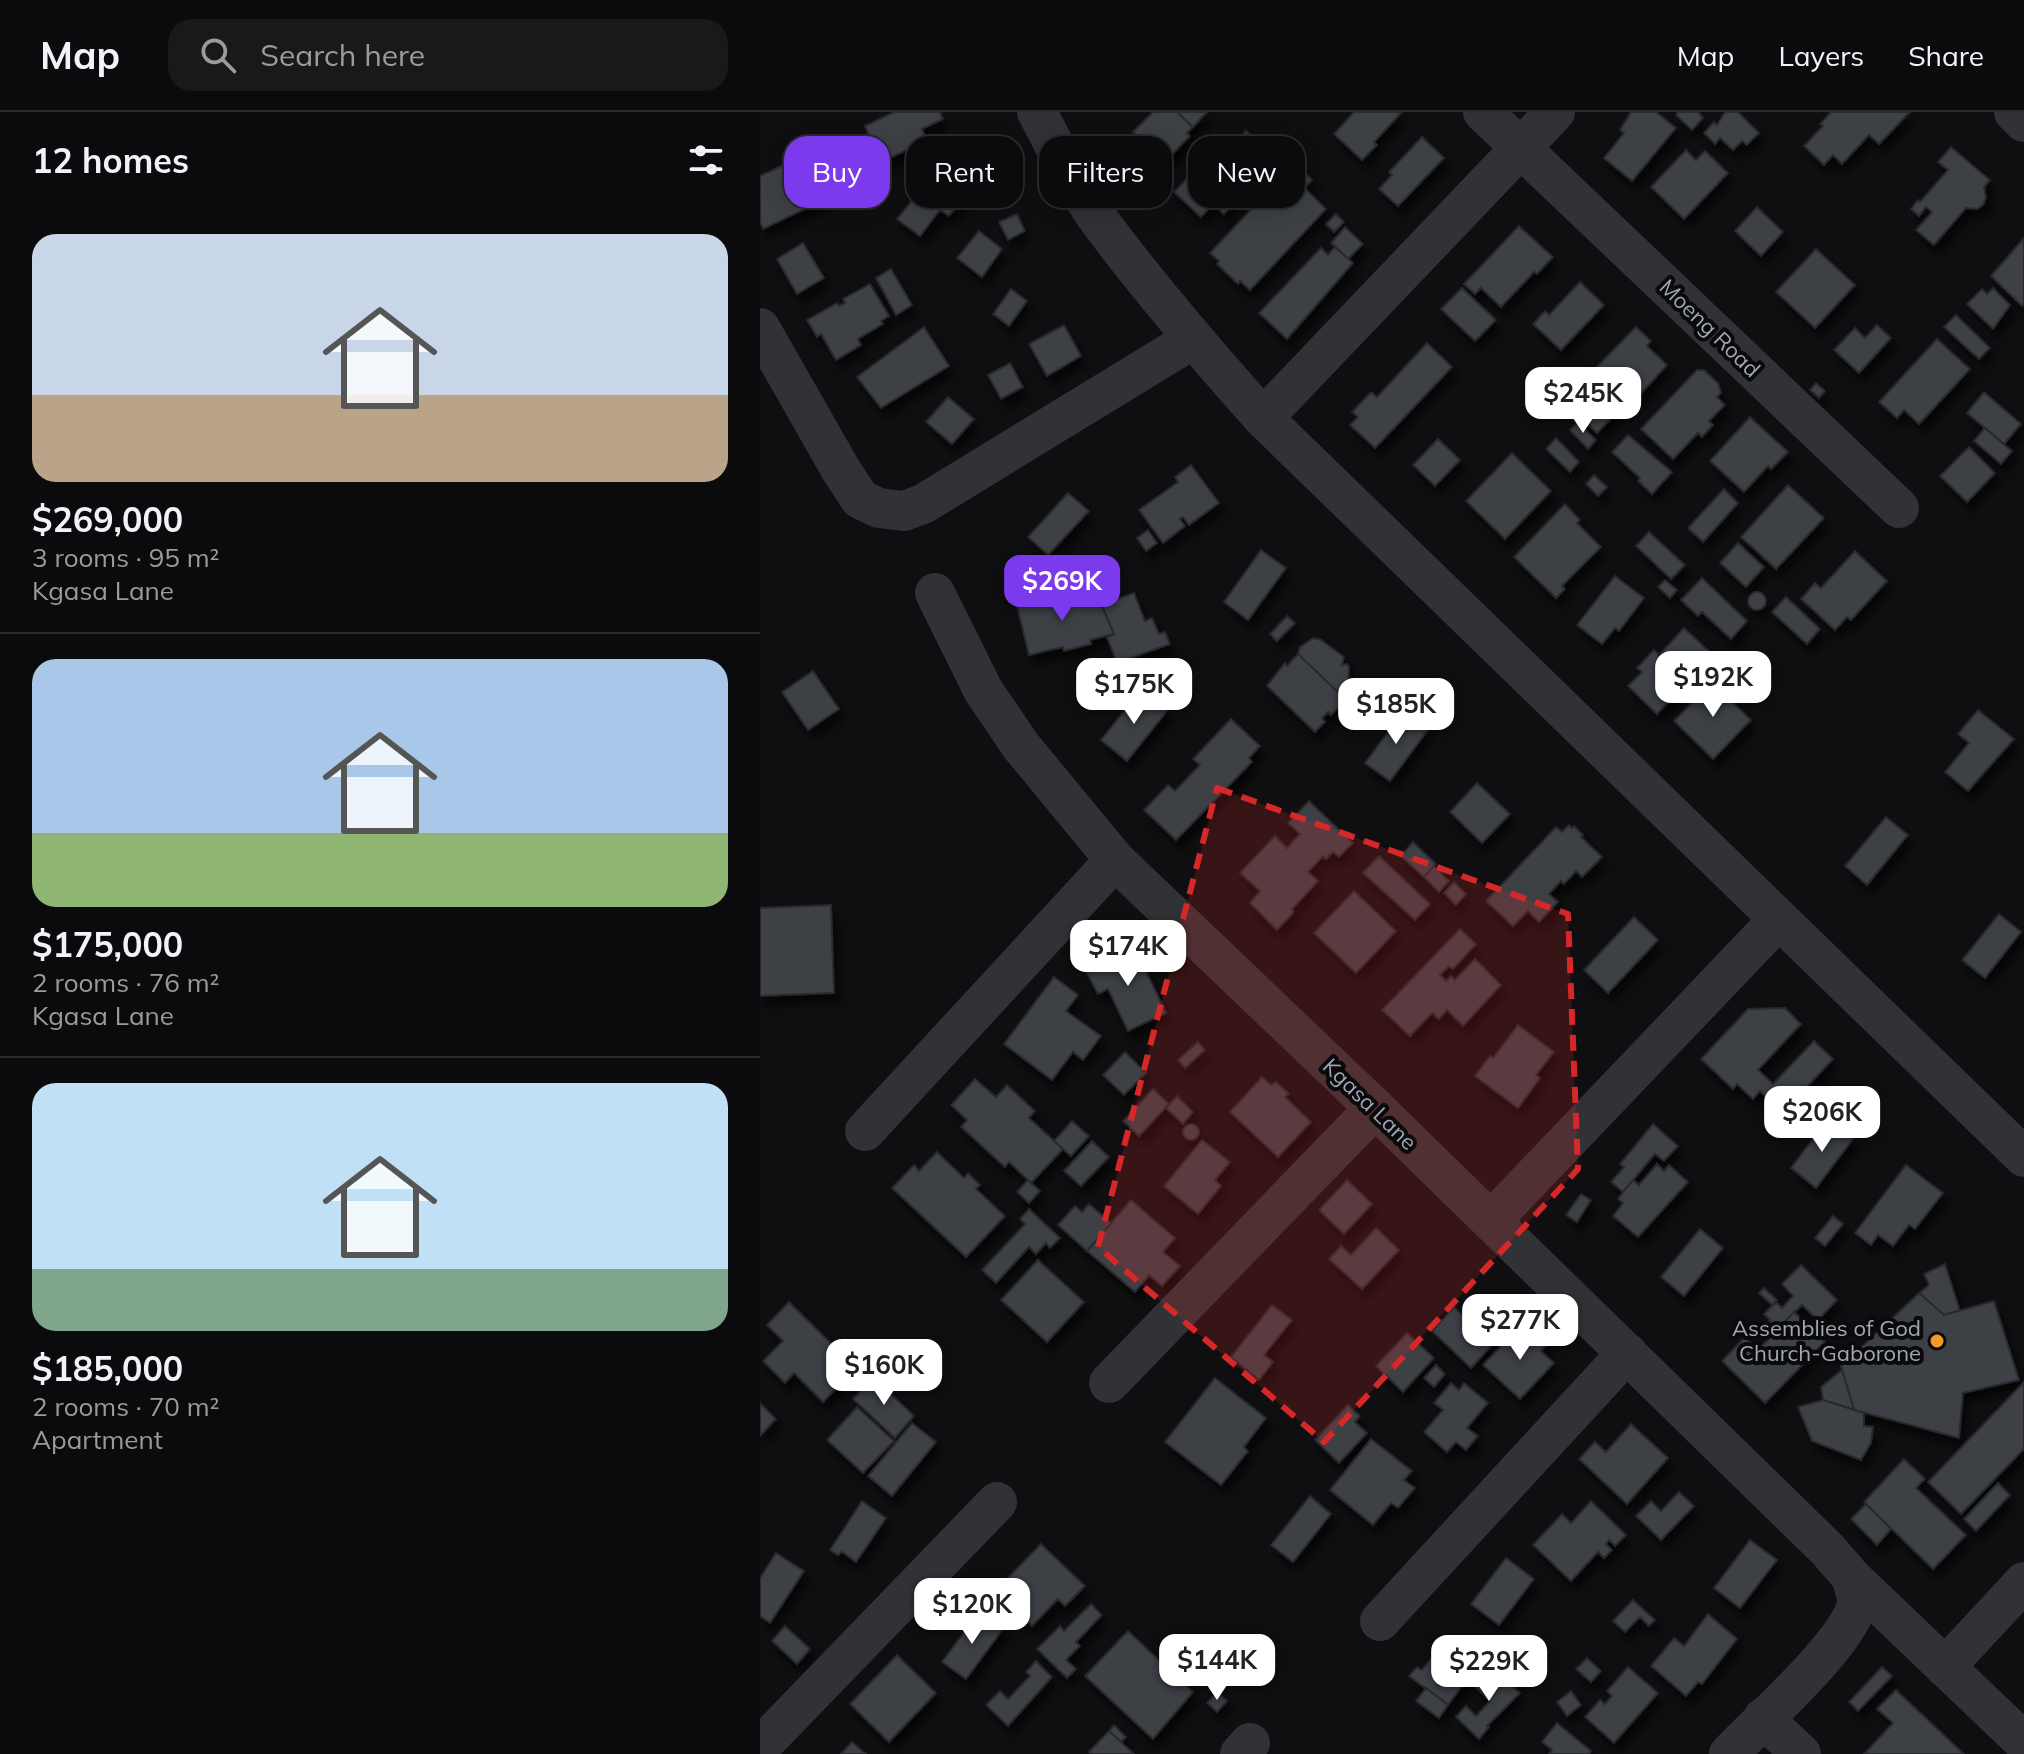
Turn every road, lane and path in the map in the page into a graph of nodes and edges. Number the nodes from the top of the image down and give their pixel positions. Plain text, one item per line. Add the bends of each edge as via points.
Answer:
1 (1037, 112) edge
2 (1483, 112) edge
3 (1555, 112) edge
4 (2014, 112) edge
5 (2024, 122) edge
6 (1520, 147) junction
7 (760, 328) edge
8 (1193, 339) junction
9 (1263, 418) junction
10 (1899, 508) dead end
11 (935, 593) dead end
12 (1115, 860) junction
13 (1778, 920) junction
14 (1375, 1108) junction
15 (865, 1131) dead end
16 (2024, 1157) edge
17 (1491, 1221) junction
18 (1627, 1353) junction
19 (1109, 1383) dead end
20 (997, 1502) dead end
21 (1852, 1578) junction
22 (2024, 1582) edge
23 (1380, 1621) dead end
24 (1945, 1667) junction
25 (1763, 1718) junction
26 (2024, 1742) edge
27 (760, 1747) edge
28 (1729, 1754) edge
29 (1801, 1754) edge

1 - 8 street via 1097,217
2 - 6 street, Moeng Road
3 - 6 street
4 - 5 street
6 - 9 street
6 - 10 street, Moeng Road
7 - 8 street via 860,499 904,511
8 - 9 street
9 - 13 street
11 - 12 street, Kgasa Lane via 983,690 1021,746
12 - 14 street, Kgasa Lane
12 - 15 street
13 - 16 street
13 - 17 street
14 - 17 street, Kgasa Lane
14 - 19 street
17 - 18 street, Kgasa Lane
18 - 21 street, Kgasa Lane
18 - 23 street
20 - 27 street
21 - 24 street, Kgasa Lane
21 - 25 street via 1857,1602 1846,1629
22 - 24 street
24 - 26 street, Kgasa Lane
25 - 28 street
25 - 29 street

